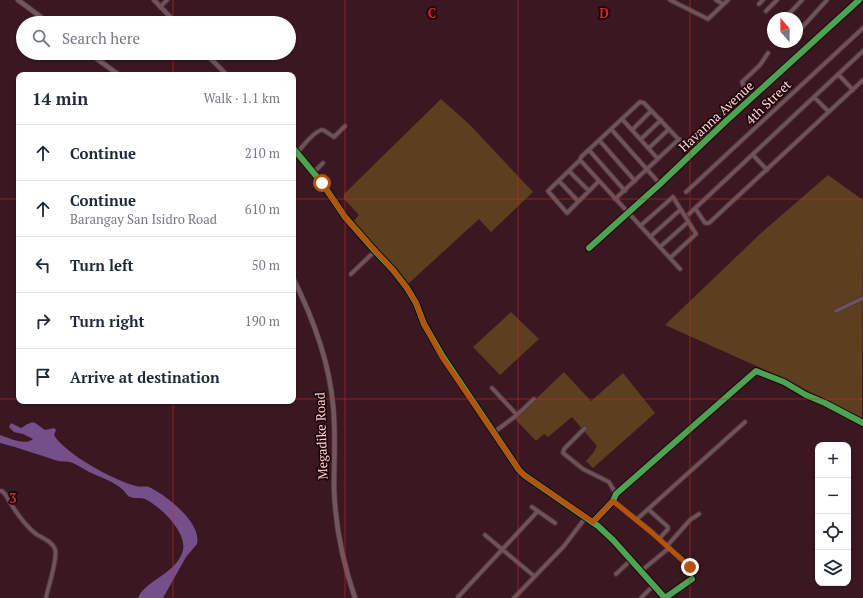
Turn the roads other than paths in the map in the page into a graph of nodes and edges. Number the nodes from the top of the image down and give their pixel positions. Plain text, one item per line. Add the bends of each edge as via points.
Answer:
1 (18, 0) edge
2 (154, 0) edge
3 (167, 0) edge
4 (670, 0) edge
5 (716, 0) edge
6 (728, 0) edge
7 (763, 0) edge
8 (777, 0) edge
9 (802, 0) edge
10 (827, 0) edge
11 (859, 0) edge
12 (724, 4) junction
13 (759, 4) dead end
14 (160, 7) junction
15 (766, 11) dead end
16 (791, 12) edge
17 (40, 16) edge
18 (169, 16) edge
19 (803, 26) edge
20 (863, 28) edge
21 (863, 51) edge
22 (768, 53) dead end
23 (99, 60) edge
24 (211, 60) edge
25 (115, 72) edge
26 (224, 72) edge
27 (838, 74) junction
28 (863, 80) edge
29 (853, 90) junction
30 (752, 97) junction
31 (814, 97) junction
32 (652, 111) junction
33 (828, 112) junction
34 (622, 119) junction
35 (661, 120) junction
36 (724, 123) junction
37 (345, 126) dead end
38 (611, 129) junction
39 (669, 129) junction
40 (632, 130) junction
41 (641, 139) junction
42 (679, 139) junction
43 (599, 140) junction
44 (684, 144) dead end
45 (649, 148) junction
46 (698, 148) junction
47 (589, 150) junction
48 (297, 153) joint
49 (753, 155) junction
50 (658, 159) junction
51 (580, 160) junction
52 (323, 164) dead end
53 (647, 170) junction
54 (767, 170) junction
55 (569, 171) junction
56 (313, 173) junction
57 (559, 181) junction
58 (599, 181) junction
59 (635, 181) junction
60 (660, 184) junction
61 (625, 190) junction
62 (589, 192) junction
63 (686, 192) dead end
64 (615, 199) junction
65 (578, 201) junction
66 (695, 208) junction
67 (680, 210) junction
68 (628, 213) junction
69 (689, 214) dead end
70 (688, 222) junction
71 (640, 226) junction
72 (650, 237) junction
73 (660, 247) junction
74 (589, 248) dead end
75 (375, 251) junction
76 (670, 258) junction
77 (680, 269) dead end
78 (351, 274) dead end
79 (296, 285) edge
80 (863, 298) edge
81 (836, 311) dead end
82 (492, 388) dead end
83 (534, 399) dead end
84 (517, 415) junction
85 (745, 422) dead end
86 (863, 423) edge
87 (585, 428) dead end
88 (493, 433) junction
89 (0, 491) edge
90 (616, 494) junction
91 (613, 501) junction
92 (532, 507) dead end
93 (648, 509) junction
94 (538, 511) junction
95 (699, 514) dead end
96 (586, 517) junction
97 (636, 520) junction
98 (593, 522) junction
99 (555, 523) dead end
100 (485, 535) dead end
101 (659, 539) junction
102 (668, 547) junction
103 (502, 550) junction
104 (631, 560) junction
105 (690, 567) dead end
106 (641, 571) junction
107 (616, 574) dead end
108 (534, 576) junction
109 (692, 579) dead end
110 (654, 585) junction
111 (458, 597) edge
112 (46, 598) edge
113 (355, 598) edge
114 (514, 598) edge
115 (641, 598) edge
116 (665, 598) edge

1 - 17 main road
2 - 14 street
3 - 14 street
4 - 12 street via 708,19
5 - 12 street
6 - 12 street
7 - 13 street
8 - 15 street
9 - 16 street
10 - 19 street
11 - 30 street, Havanna Avenue
14 - 18 street
20 - 63 street, 4th Street
21 - 27 street
22 - 30 street via 742,82
23 - 25 main road
24 - 26 street
27 - 29 street
27 - 31 street
28 - 29 street
29 - 33 street
30 - 36 street, Havanna Avenue
31 - 33 street
31 - 49 street
32 - 34 street via 640,102
32 - 35 street
32 - 40 street
33 - 54 street
34 - 38 street
34 - 40 street
35 - 39 street
35 - 41 street
36 - 46 street, Havanna Avenue
36 - 46 street via 714,124 696,142
37 - 48 street via 334,137 319,130
38 - 43 street
38 - 53 street
39 - 42 street
39 - 45 street
40 - 41 street
41 - 45 street
42 - 44 street
42 - 50 street
43 - 47 street
43 - 59 street
45 - 50 street
46 - 60 street, Havanna Avenue
47 - 51 street
47 - 61 street
48 - 56 street
49 - 54 street
49 - 66 street
50 - 53 street
51 - 55 street
51 - 58 street
52 - 56 street
53 - 59 street
53 - 60 street
54 - 66 street via 709,223 706,223
55 - 57 street
55 - 62 street
56 - 75 street via 345,217
57 - 65 street
57 - 65 street via 548,191 567,213
58 - 62 street
58 - 64 street
59 - 61 street
60 - 68 street, Havanna Avenue
61 - 64 street
62 - 65 street
64 - 68 street
66 - 69 street
67 - 70 street
67 - 71 street via 673,197
67 - 72 street
68 - 71 street
68 - 74 street, Havanna Avenue
70 - 73 street
70 - 76 street via 696,234
71 - 72 street
72 - 73 street
73 - 76 street
75 - 78 street
75 - 88 street via 412,294 424,324 442,357
76 - 77 street
79 - 113 main road, Megadike Road via 312,320 328,371 334,406 336,513 342,551
80 - 81 street
82 - 84 street
83 - 84 street
84 - 88 street
85 - 93 street
86 - 90 street via 786,383 756,371
87 - 90 street via 563,453 584,469 609,482
88 - 96 street via 524,475
89 - 112 street via 34,533 51,544 55,550
90 - 91 street
91 - 97 street
91 - 98 street
92 - 94 street
93 - 97 street
93 - 101 street via 668,527
94 - 99 street
94 - 103 street
95 - 102 street via 690,520
96 - 98 street
96 - 108 street via 564,546
97 - 101 street
98 - 104 street
100 - 103 street
101 - 102 street
102 - 105 street
102 - 106 street
103 - 108 street
103 - 111 street
104 - 106 street
104 - 107 street
106 - 110 street
108 - 114 street
109 - 116 street
110 - 115 street
110 - 116 street

